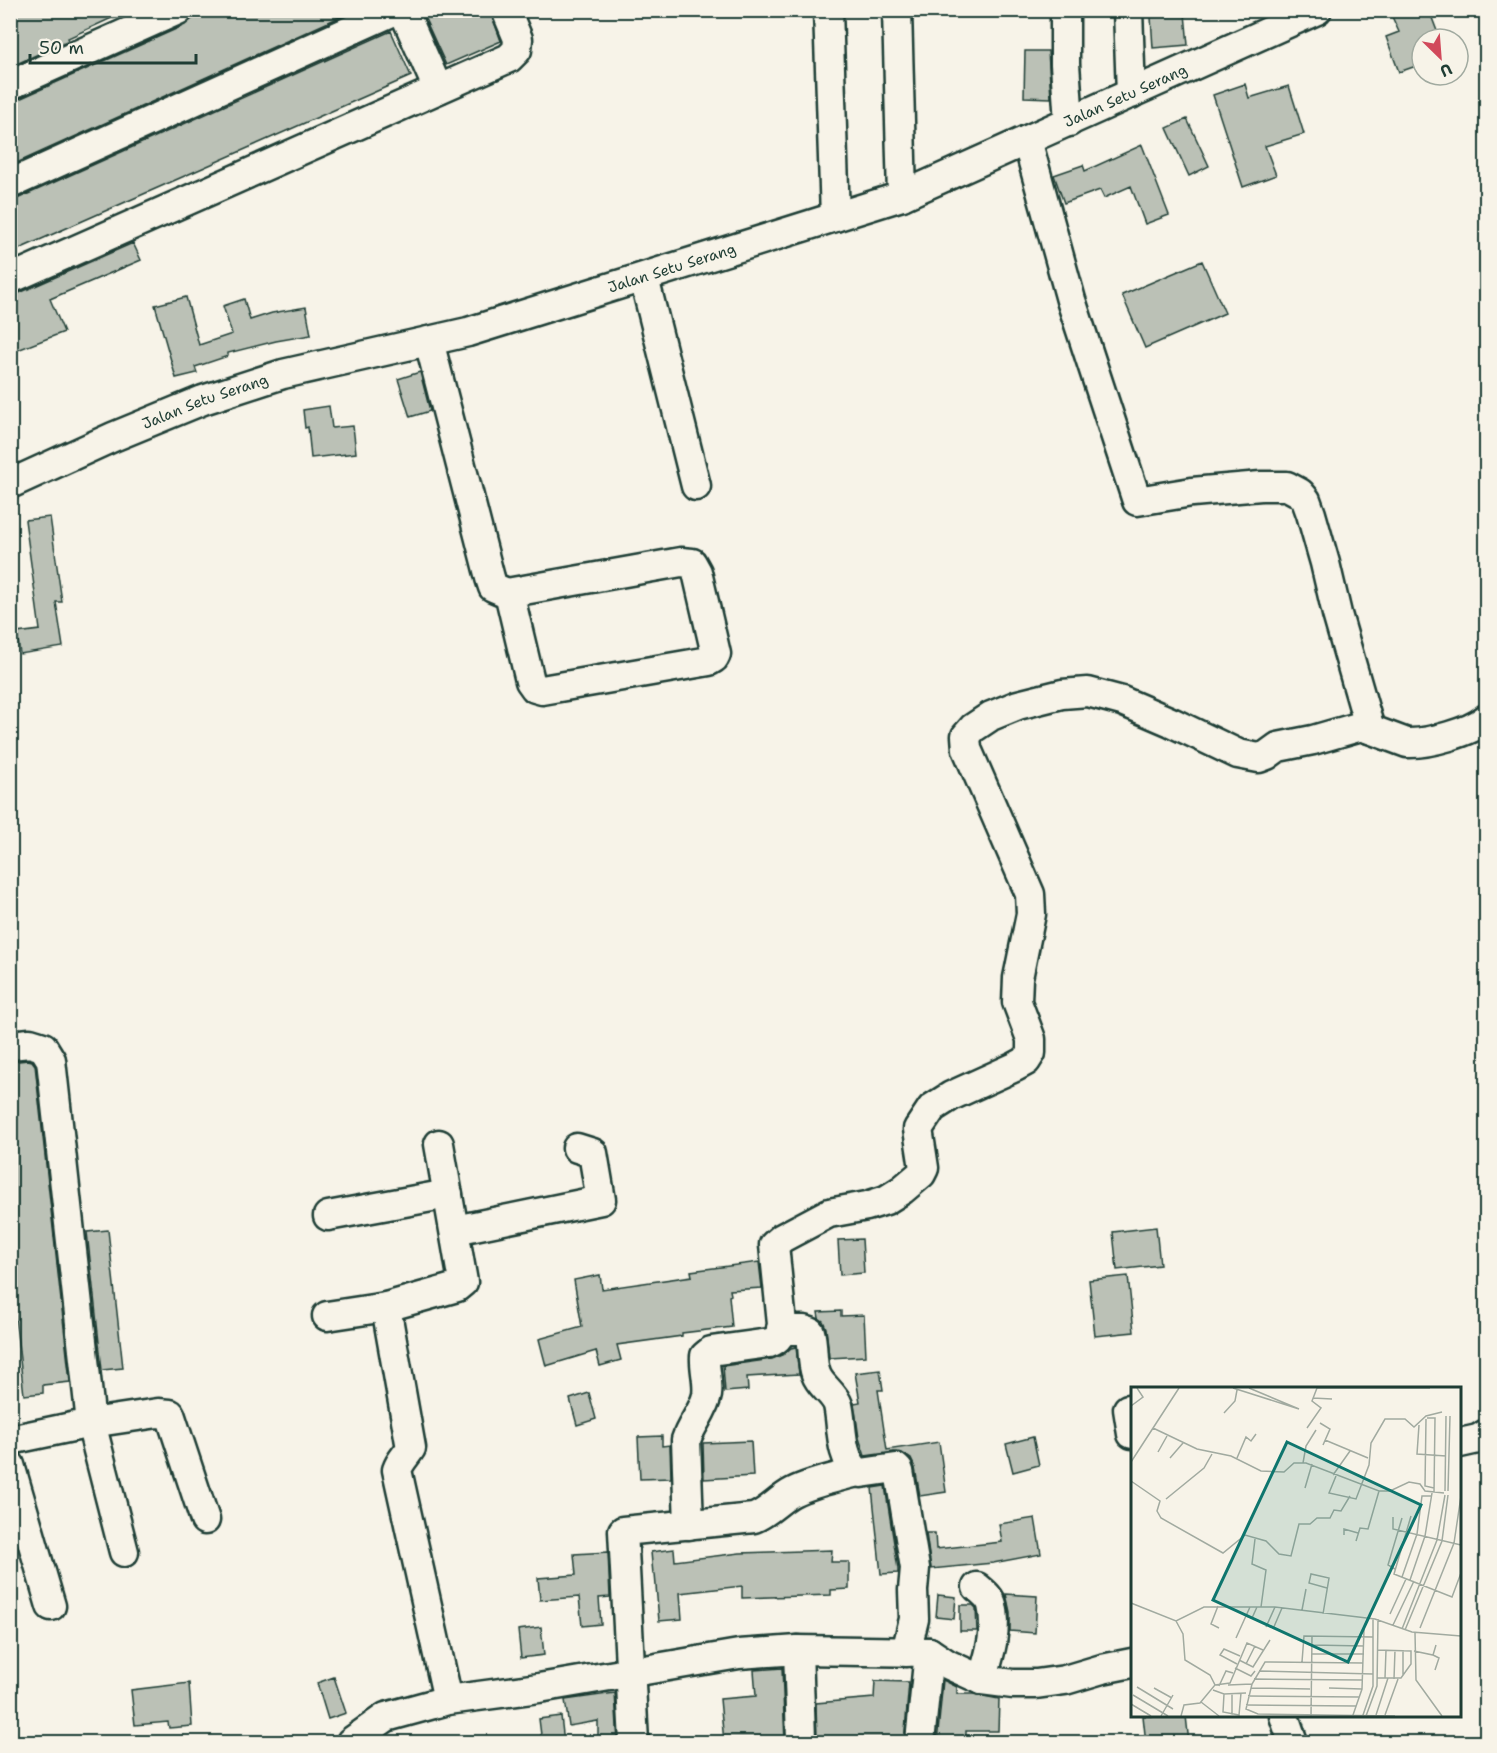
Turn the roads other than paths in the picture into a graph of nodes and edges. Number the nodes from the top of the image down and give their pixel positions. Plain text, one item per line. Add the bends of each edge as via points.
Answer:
1 (178, 10) edge
2 (396, 10) edge
3 (404, 10) edge
4 (506, 10) edge
5 (828, 10) edge
6 (897, 10) edge
7 (1065, 10) edge
8 (1128, 10) edge
9 (1317, 10) edge
10 (10, 85) edge
11 (438, 89) junction
12 (1131, 94) junction
13 (1069, 122) junction
14 (1027, 140) junction
15 (10, 184) edge
16 (902, 196) junction
17 (835, 217) junction
18 (644, 278) junction
19 (10, 279) edge
20 (429, 341) junction
21 (10, 484) edge
22 (696, 486) dead end
23 (507, 593) junction
24 (1486, 719) edge
25 (1370, 729) junction
26 (10, 1045) edge
27 (439, 1144) dead end
28 (577, 1148) dead end
29 (448, 1194) junction
30 (328, 1216) dead end
31 (455, 1230) junction
32 (386, 1307) junction
33 (327, 1316) dead end
34 (781, 1330) junction
35 (91, 1423) junction
36 (1486, 1434) edge
37 (10, 1440) edge
38 (1461, 1443) edge
39 (10, 1465) edge
40 (857, 1472) junction
41 (205, 1520) dead end
42 (690, 1525) junction
43 (124, 1552) dead end
44 (977, 1587) dead end
45 (51, 1606) dead end
46 (798, 1650) junction
47 (918, 1652) junction
48 (1131, 1663) edge
49 (630, 1671) junction
50 (982, 1680) junction
51 (448, 1700) junction
52 (1284, 1717) edge
53 (801, 1739) dead end
54 (351, 1743) edge
55 (634, 1743) edge
56 (920, 1743) edge
57 (1293, 1743) edge

1 - 10 street
2 - 15 street
3 - 11 street
4 - 11 street via 518,39 517,50 509,58
5 - 17 street
6 - 16 street
7 - 13 street
8 - 12 street
9 - 12 street, Jalan Setu Serang
11 - 19 street
12 - 13 street, Jalan Setu Serang
13 - 14 street, Jalan Setu Serang
14 - 16 street, Jalan Setu Serang
14 - 25 street via 1071,300 1137,501 1261,486 1287,486 1300,493 1314,524
16 - 17 street, Jalan Setu Serang
17 - 18 street, Jalan Setu Serang
18 - 20 street, Jalan Setu Serang
18 - 22 street
20 - 21 street, Jalan Setu Serang via 283,374 203,400
20 - 23 street via 490,578 493,586
23 - 23 street via 692,563 716,654 709,661 542,690 535,688
24 - 25 street via 1477,727 1414,743
25 - 34 street via 1358,727 1278,747 1259,758 1238,754 1122,701 1088,692 1018,705 973,728 966,736 967,749 1030,894 1031,914 1017,1002 1031,1039 1031,1053 1026,1061 932,1108 918,1129 924,1168 902,1190 886,1200 829,1213 774,1245
26 - 35 street via 30,1043 43,1047 51,1060
27 - 29 street
28 - 31 street via 593,1153 601,1200
29 - 30 street
29 - 31 street
31 - 32 street via 463,1282
32 - 33 street
32 - 51 street via 411,1448 397,1470
34 - 40 street via 810,1332 816,1374 837,1403 842,1441
34 - 42 street via 777,1340 769,1343 711,1351 705,1356 706,1398 686,1440
35 - 37 street
35 - 41 street via 170,1414
35 - 43 street
36 - 38 street
39 - 45 street
40 - 42 street via 799,1490 753,1518
40 - 47 street via 892,1468 899,1471 915,1568
42 - 49 street via 623,1531
44 - 50 street via 992,1603 993,1618 990,1654
46 - 47 street
46 - 49 street via 739,1654
46 - 53 street
47 - 50 street
47 - 56 street
48 - 50 street via 1036,1684
49 - 51 street
49 - 55 street
51 - 54 street via 386,1717
52 - 57 street

